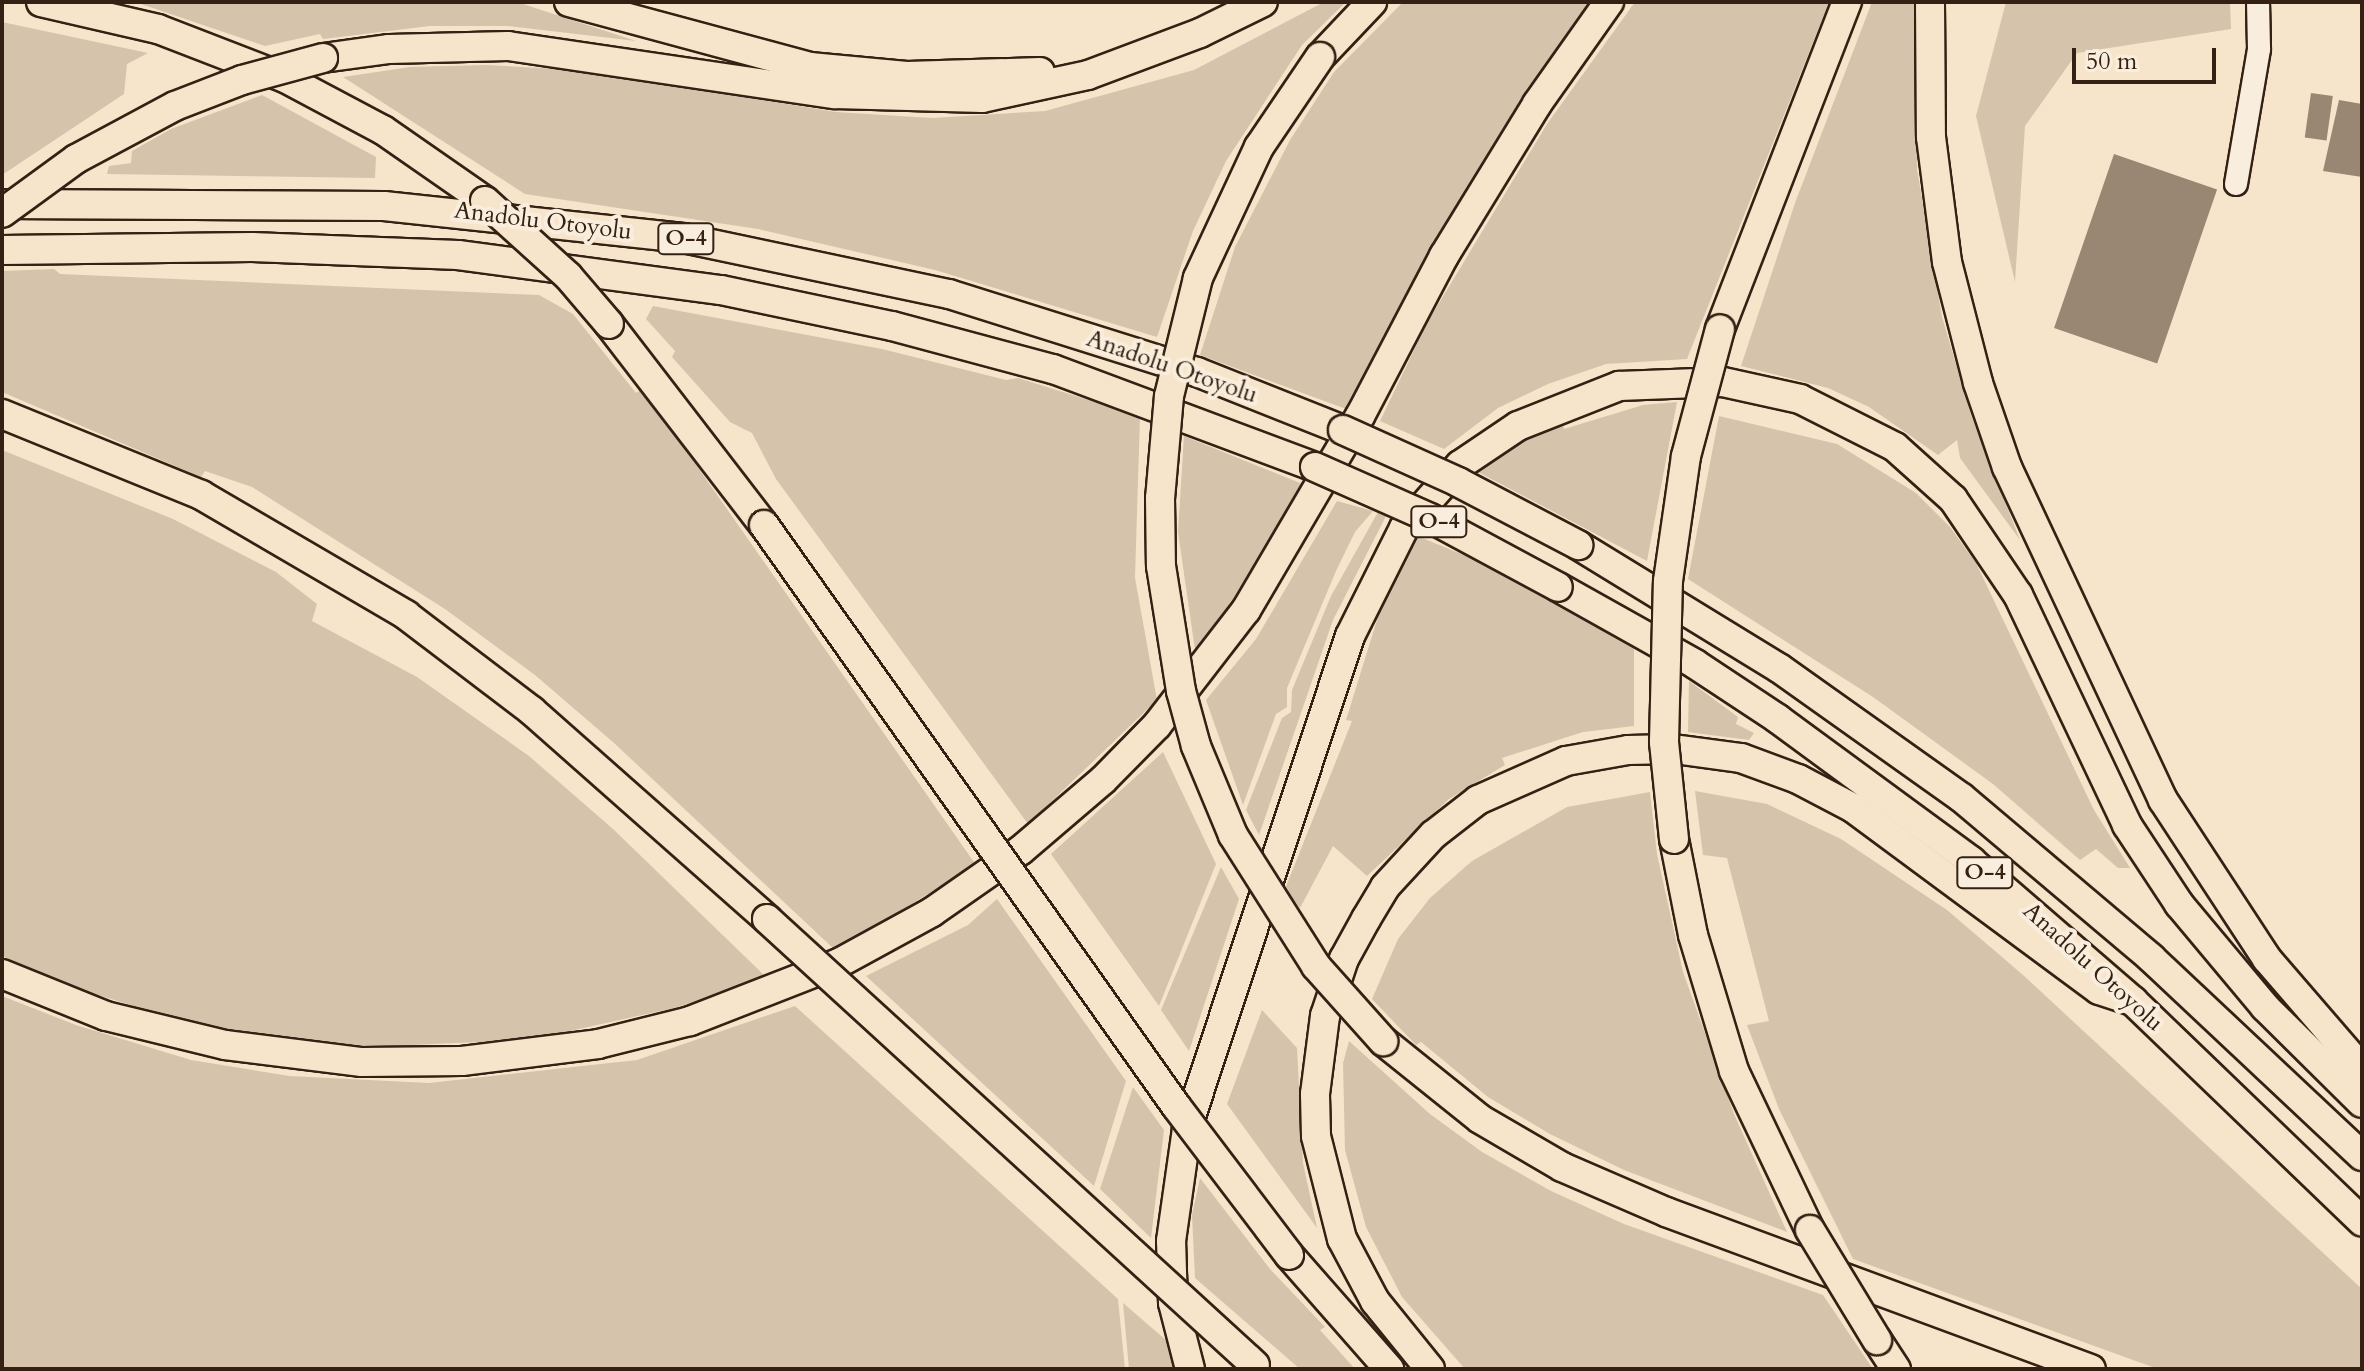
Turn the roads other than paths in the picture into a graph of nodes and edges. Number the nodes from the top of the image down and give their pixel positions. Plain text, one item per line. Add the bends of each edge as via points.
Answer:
1 (41, 2) edge
2 (569, 2) edge
3 (1263, 2) edge
4 (1372, 2) edge
5 (1609, 2) edge
6 (1847, 2) edge
7 (1930, 2) edge
8 (2258, 2) edge
9 (1155, 50) junction
10 (2236, 184) dead end
11 (2, 204) edge
12 (2, 213) edge
13 (2, 250) edge
14 (2, 414) edge
15 (2, 974) edge
16 (2133, 1001) junction
17 (2362, 1069) edge
18 (2362, 1103) edge
19 (2362, 1156) edge
20 (2362, 1221) edge
21 (1258, 1367) edge
22 (1190, 1369) edge
23 (1389, 1369) edge
24 (1430, 1369) edge
25 (1896, 1369) edge
26 (2091, 1369) edge

1 - 23 highway, bridge via 158,29 285,78 383,130 485,201 568,276 764,525 1176,1106 1289,1255
2 - 9 highway via 731,48 851,73 1028,74
3 - 9 highway
4 - 26 highway, bridge via 1320,57 1259,147 1198,278 1169,396 1160,498 1161,566 1181,691 1196,746 1233,835 1316,966 1383,1041 1480,1119 1604,1187
5 - 15 highway via 1537,104 1444,256 1285,549 1231,631 1157,725 1103,780 1021,850 932,912 839,963 690,1021 598,1044 462,1061 362,1062 225,1045 106,1016
6 - 25 highway, bridge via 1720,329 1677,501 1668,581 1664,742 1674,839 1693,935 1734,1071 1810,1230
7 - 17 highway via 1931,137 1947,262 1978,383 2007,467 2170,812 2267,959
8 - 10 street via 2259,49
9 - 12 highway, bridge via 1037,90 913,100 835,94 508,46 389,49 323,58 175,106 76,159
11 - 19 highway, Anadolu Otoyolu / O-4, bridge via 384,206 683,238 949,294 1197,372 1343,430 1578,545 1779,668 1973,807 2151,958
13 - 16 highway, Anadolu Otoyolu / O-4, bridge via 252,247 458,255 721,290 1053,369 1315,467 1430,518 1695,664 1868,781 2002,887
14 - 21 highway, bridge via 201,495 406,615 532,711
16 - 20 highway, Anadolu Otoyolu / O-4
16 - 24 highway via 2088,982 1853,808 1798,779 1741,758 1674,749 1628,750 1566,761 1478,800 1433,835 1385,887 1366,919 1344,959 1325,1016 1315,1094 1316,1136 1342,1239 1375,1301
18 - 22 highway via 2254,995 2179,904 2127,825 2018,595 1953,499 1895,447 1800,399 1723,382 1619,386 1549,411 1460,465 1404,528 1362,609 1187,1128 1171,1241 1173,1303

